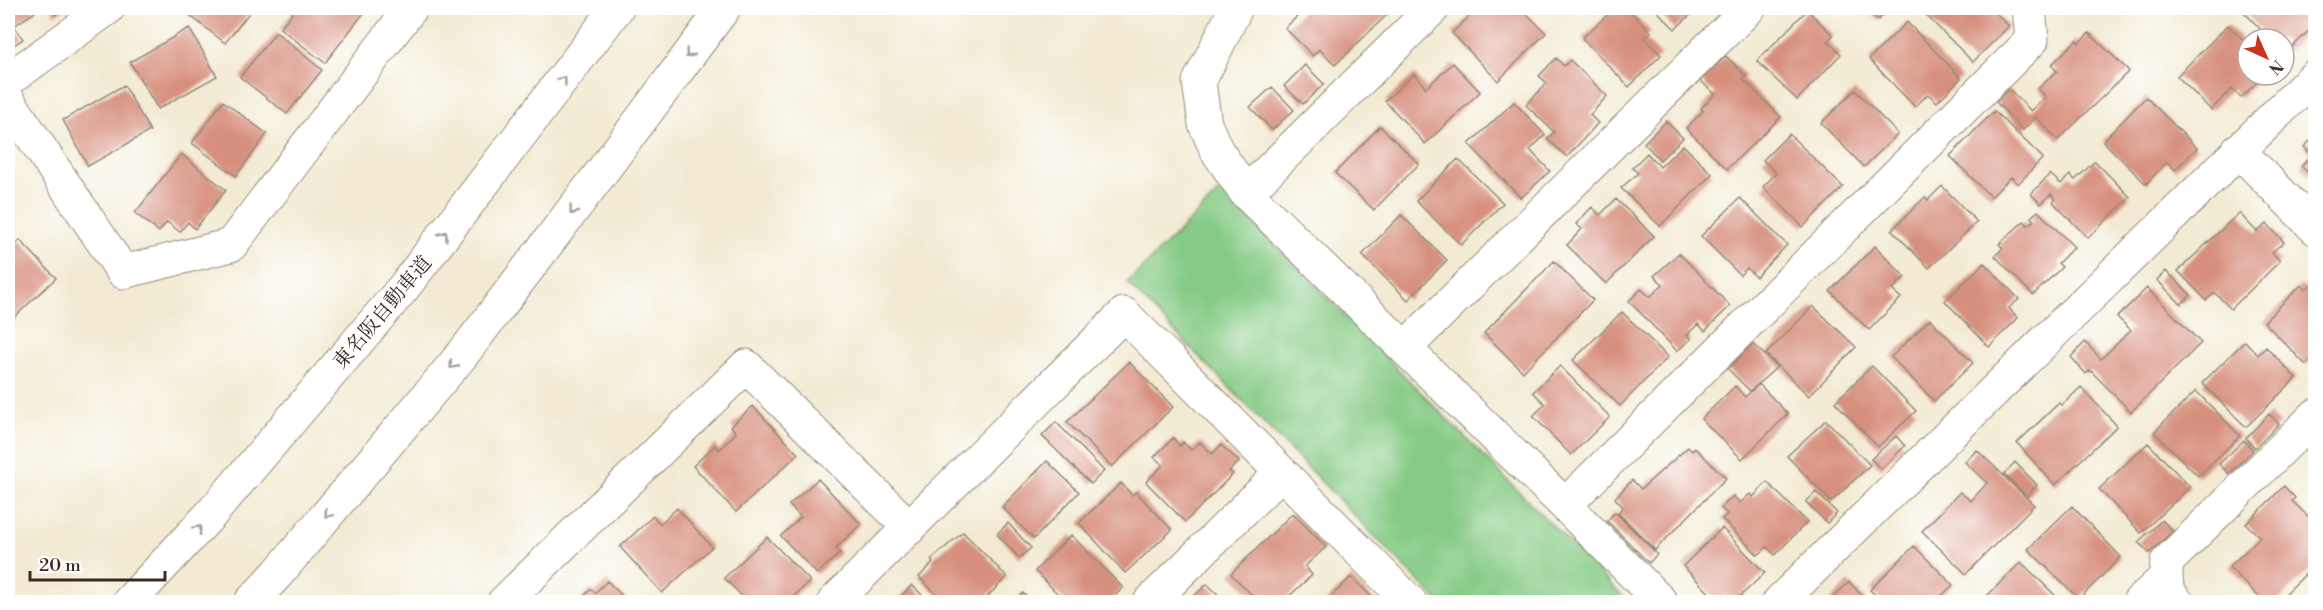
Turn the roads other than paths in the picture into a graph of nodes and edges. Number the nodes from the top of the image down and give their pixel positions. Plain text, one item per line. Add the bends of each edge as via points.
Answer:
1 (108, 8) edge
2 (411, 8) edge
3 (617, 8) edge
4 (724, 8) edge
5 (1236, 8) edge
6 (1433, 8) edge
7 (1749, 8) edge
8 (2029, 8) edge
9 (2316, 75) edge
10 (8, 80) edge
11 (8, 100) edge
12 (2238, 150) junction
13 (1246, 193) junction
14 (2316, 229) edge
15 (1405, 348) junction
16 (2316, 415) edge
17 (1281, 473) junction
18 (1565, 505) junction
19 (910, 528) junction
20 (2171, 590) edge
21 (129, 603) edge
22 (251, 603) edge
23 (504, 603) edge
24 (834, 603) edge
25 (1150, 603) edge
26 (1410, 603) edge
27 (1661, 603) edge
28 (1779, 603) edge
29 (2139, 603) edge

1 - 10 main road
2 - 11 main road via 231,245 123,272
21 -> 3 main road, 東名阪自動車道 via 211,514 404,287
4 -> 22 main road via 462,355
5 - 13 main road via 1199,82 1205,124 1217,151
6 - 13 main road
7 - 15 main road
8 - 18 main road via 2032,40
9 - 12 main road
12 - 14 main road
12 - 28 main road
13 - 15 main road
15 - 18 main road
16 - 20 main road via 2167,562
17 - 19 main road via 1124,314
17 - 25 main road
17 - 26 main road
18 - 27 main road
19 - 23 main road via 746,366
19 - 24 main road
20 - 29 main road

